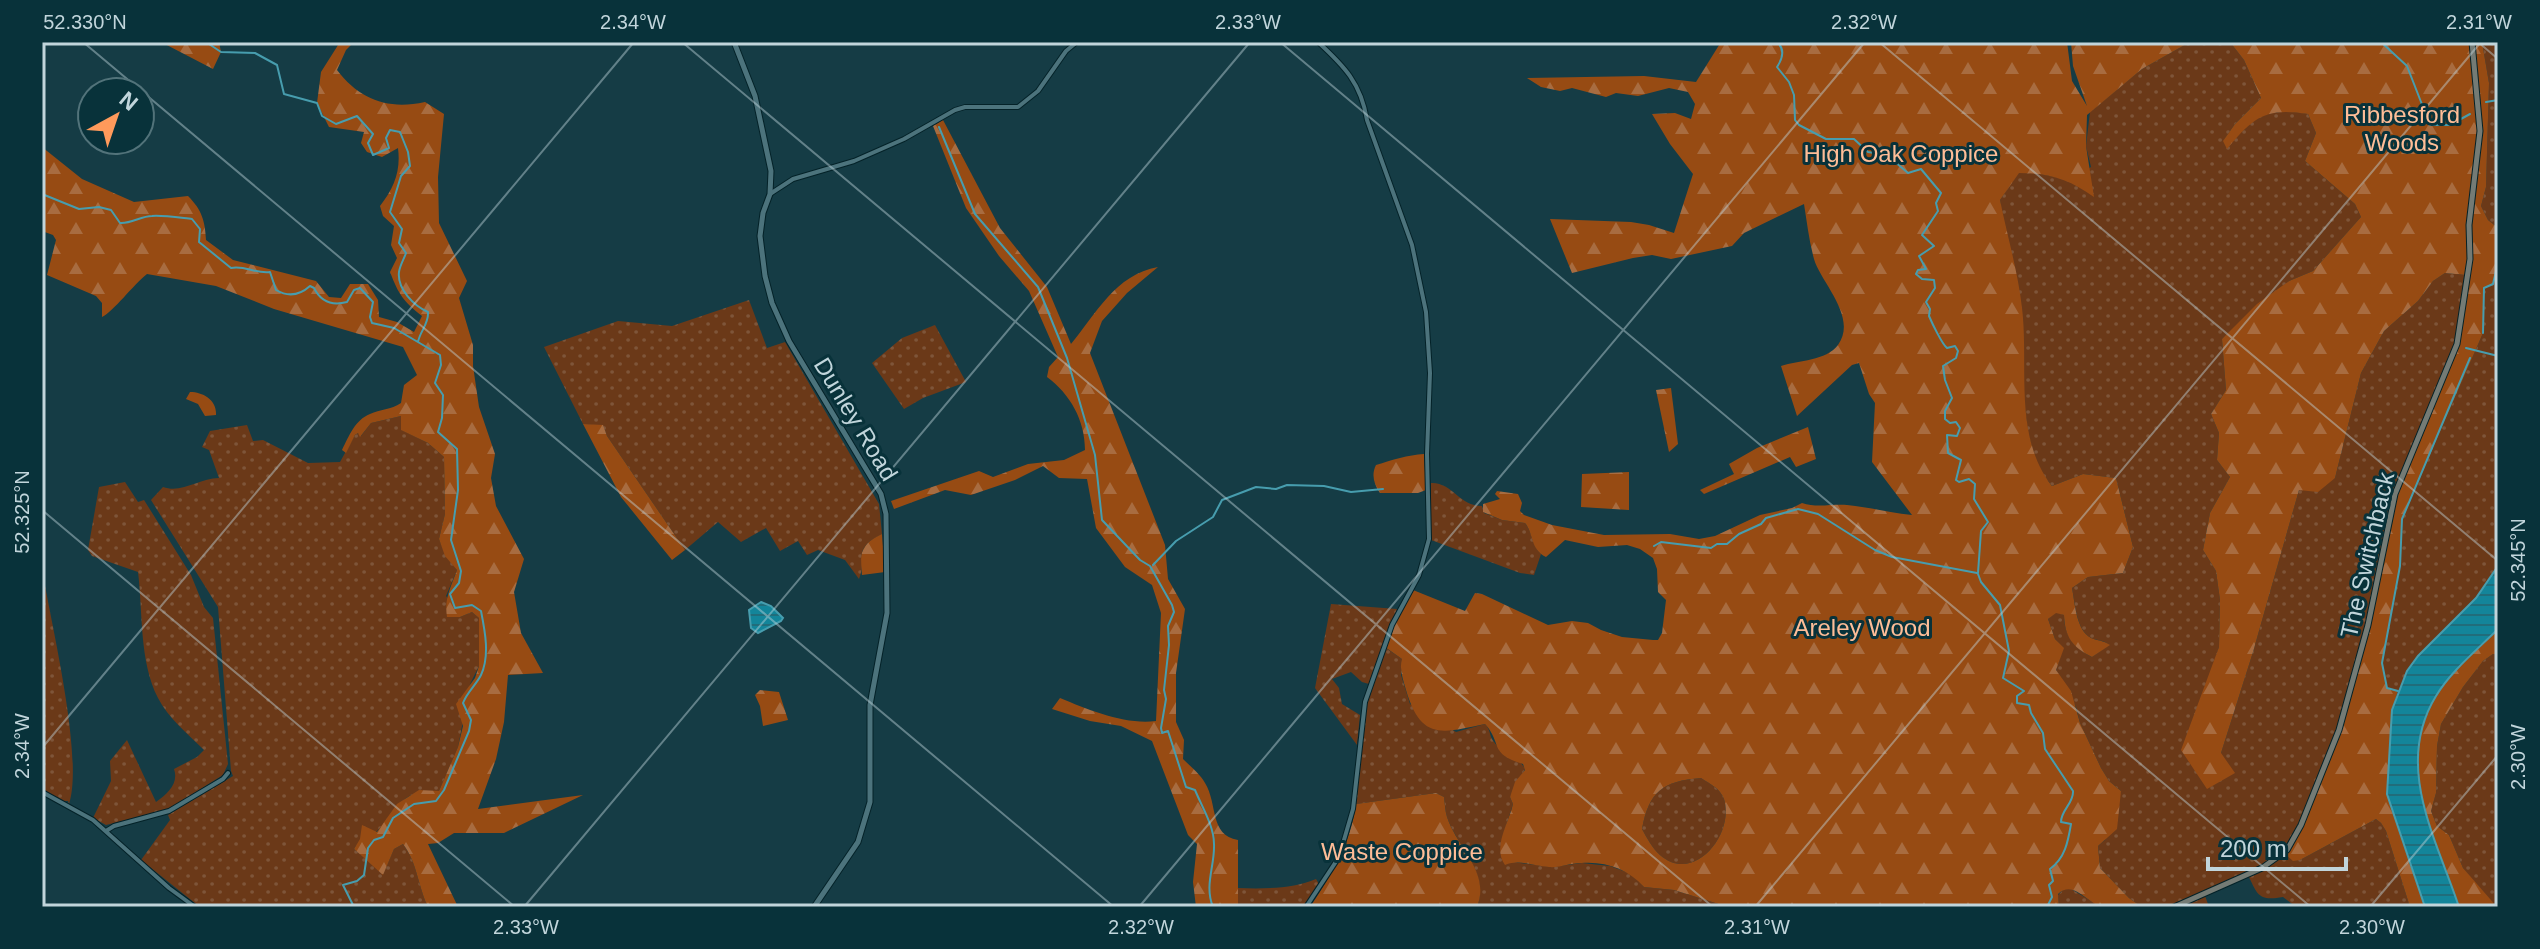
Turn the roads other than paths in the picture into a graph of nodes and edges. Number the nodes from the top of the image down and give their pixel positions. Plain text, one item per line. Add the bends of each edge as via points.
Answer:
1 (734, 42) edge
2 (1077, 42) edge
3 (1318, 42) edge
4 (2472, 42) edge
5 (770, 194) junction
6 (228, 773) dead end
7 (42, 792) edge
8 (106, 831) junction
9 (195, 907) edge
10 (814, 907) edge
11 (1306, 907) edge
12 (2174, 907) edge

1 - 5 street, Dunley Road via 759,110
2 - 5 street via 1038,91 1018,107 955,110 904,139 793,179
3 - 11 street via 1363,98 1416,257 1429,348 1430,514 1419,575 1392,625 1364,707 1347,830 1334,867
4 - 12 main road, The Switchback via 2480,131 2457,344 2395,494 2339,730 2287,850 2262,868
5 - 10 street, Dunley Road via 761,246 772,303 790,343 881,494 886,514 887,613 870,705 868,813 855,848
6 - 8 street via 173,810
7 - 8 street
8 - 9 street

